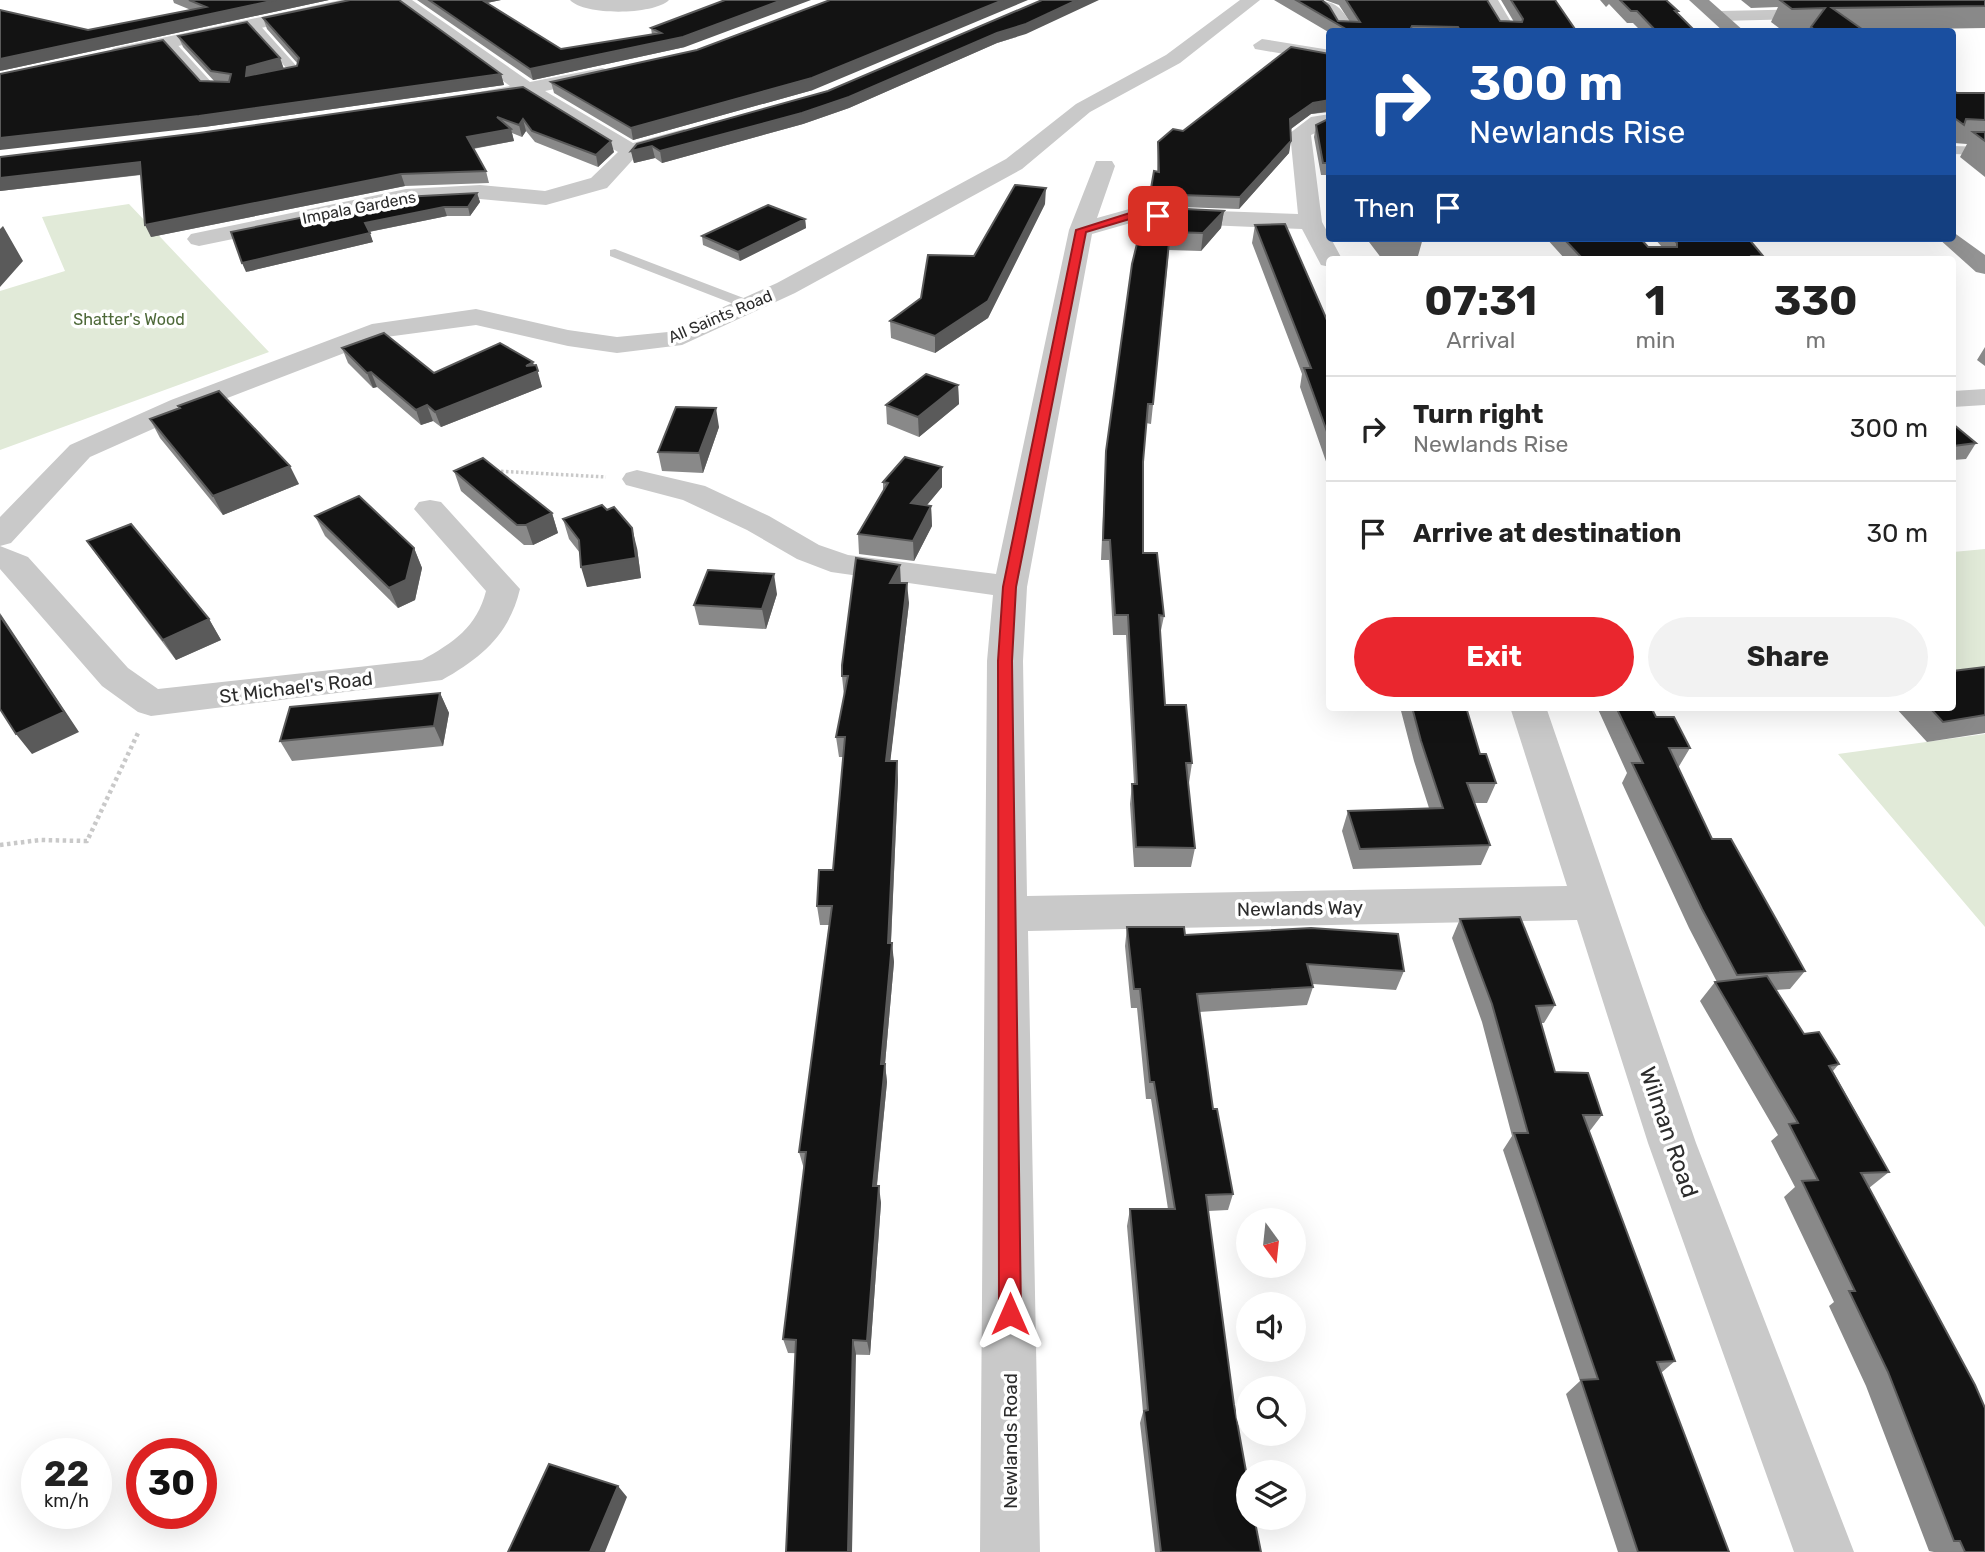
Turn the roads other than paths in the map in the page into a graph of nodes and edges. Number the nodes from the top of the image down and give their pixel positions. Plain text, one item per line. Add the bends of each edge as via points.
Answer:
1 (366, 0) edge
2 (401, 0) edge
3 (579, 0) edge
4 (660, 0) edge
5 (1251, 0) edge
6 (1317, 0) edge
7 (1489, 0) edge
8 (1698, 0) edge
9 (1845, 13) edge
10 (1720, 16) junction
11 (253, 24) junction
12 (1345, 28) edge
13 (1506, 28) edge
14 (1732, 28) edge
15 (169, 42) junction
16 (1262, 46) dead end
17 (1326, 55) edge
18 (91, 59) edge
19 (624, 69) edge
20 (266, 80) edge
21 (230, 89) edge
22 (529, 90) junction
23 (461, 100) edge
24 (1326, 120) edge
25 (706, 128) edge
26 (629, 150) junction
27 (1956, 150) edge
28 (1985, 151) edge
29 (1104, 166) dead end
30 (1310, 222) junction
31 (1081, 230) junction
32 (199, 239) dead end
33 (1955, 242) edge
34 (615, 253) dead end
35 (1328, 256) edge
36 (1985, 267) edge
37 (749, 305) junction
38 (1985, 397) edge
39 (1956, 400) edge
40 (637, 479) road end
41 (430, 509) dead end
42 (0, 536) edge
43 (0, 556) edge
44 (1010, 587) junction
45 (1529, 711) edge
46 (1592, 902) junction
47 (1007, 914) junction
48 (1010, 1552) edge
49 (1824, 1552) edge

1 - 11 street
2 - 22 street
3 - 4 street via 619,8
5 - 37 street, All Saints Road via 1173,59 1083,108 1014,164
6 - 12 street via 1336,13
7 - 13 street
8 - 10 highway
9 - 10 street
10 - 14 highway
11 - 15 street
11 - 20 lane via 297,73
15 - 18 street
15 - 21 lane via 211,89
16 - 17 street
19 - 22 street
22 - 23 street
22 - 26 street
24 - 30 street via 1300,133
25 - 26 street
26 - 32 street, Impala Gardens via 599,183 546,198 480,192 407,196
27 - 28 lane
29 - 31 street, Newlands Road
30 - 31 street via 1133,215
30 - 35 street
31 - 44 street, Newlands Road
33 - 36 highway
34 - 37 lane
37 - 42 street, All Saints Road via 673,339 617,345 476,317 381,330 181,406 80,451
38 - 39 street
40 - 44 street via 694,493 808,552 843,565
41 - 43 street, St Michael's Road via 503,589 499,611 485,633 463,653 429,671 151,703 115,677 16,564
44 - 47 street, Newlands Road via 1005,661
45 - 46 street, Wilman Road
46 - 47 street, Newlands Way
46 - 49 street, Wilman Road via 1672,1143
47 - 48 street, Newlands Road

